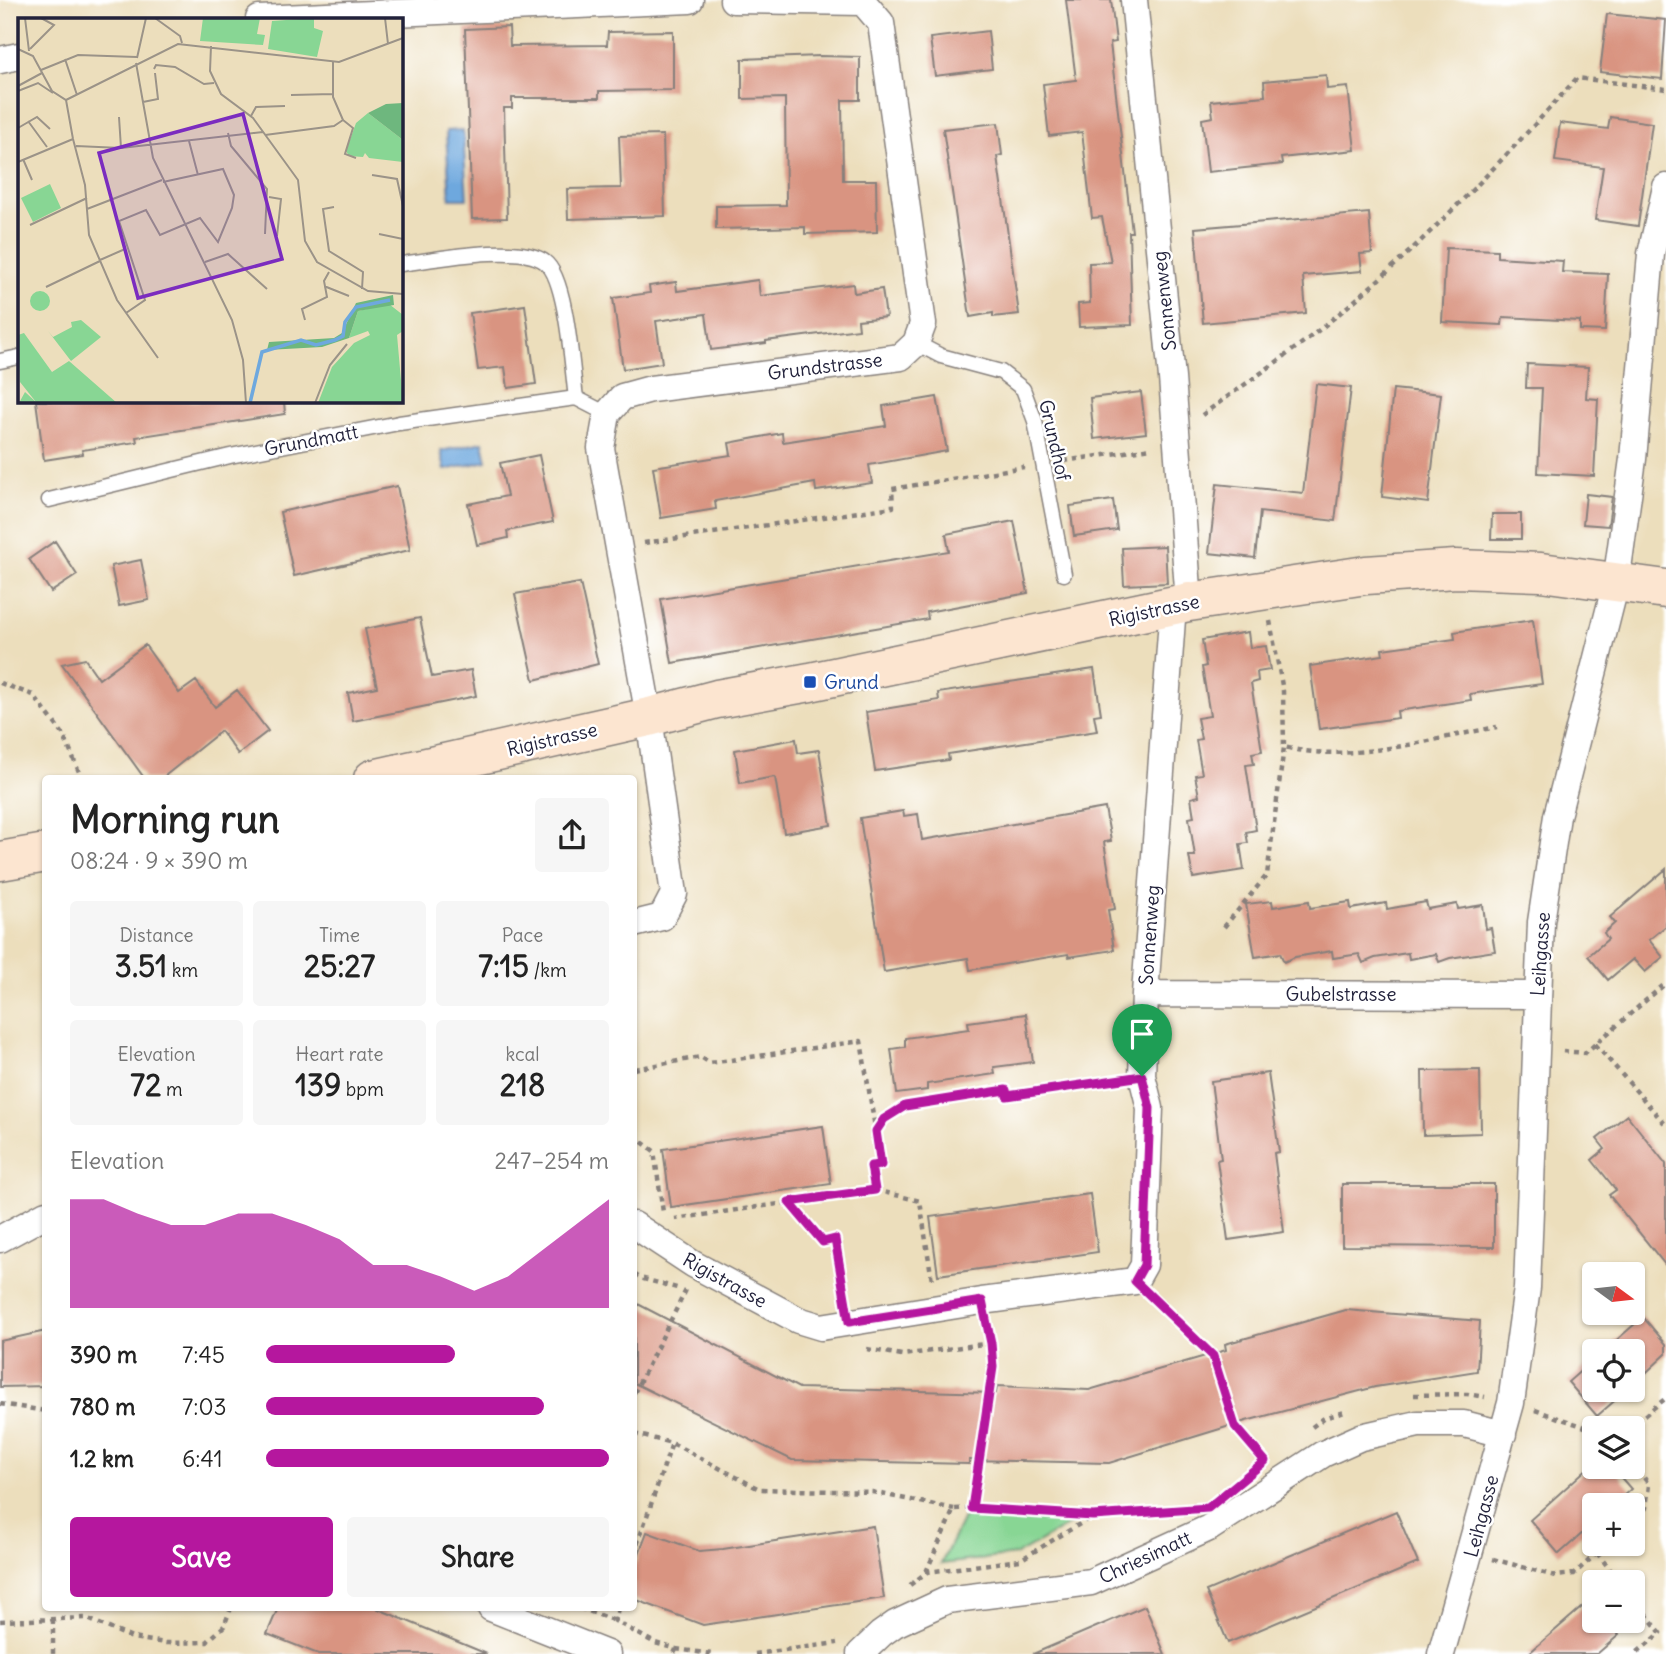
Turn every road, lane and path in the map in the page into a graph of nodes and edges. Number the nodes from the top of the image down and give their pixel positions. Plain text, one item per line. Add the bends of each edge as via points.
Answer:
1 (690, 0) edge
2 (733, 0) edge
3 (1134, 0) edge
4 (558, 2) edge
5 (277, 18) edge
6 (18, 56) edge
7 (0, 60) edge
8 (1666, 89) edge
9 (1666, 187) edge
10 (1658, 255) edge
11 (402, 264) edge
12 (916, 343) junction
13 (18, 357) edge
14 (0, 361) edge
15 (576, 398) junction
16 (607, 414) junction
17 (1176, 435) junction
18 (1043, 464) junction
19 (49, 500) dead end
20 (619, 546) junction
21 (1064, 574) dead end
22 (1616, 583) junction
23 (1267, 589) junction
24 (1666, 589) edge
25 (1181, 604) junction
26 (0, 684) edge
27 (649, 717) junction
28 (1497, 727) dead end
29 (1284, 747) junction
30 (80, 775) edge
31 (391, 775) edge
32 (42, 853) edge
33 (0, 862) edge
34 (637, 923) edge
35 (1224, 927) dead end
36 (1666, 983) edge
37 (1145, 993) junction
38 (1538, 995) junction
39 (1595, 1044) junction
40 (1535, 1048) junction
41 (637, 1068) edge
42 (1142, 1076) junction
43 (1666, 1125) edge
44 (876, 1131) junction
45 (637, 1138) edge
46 (875, 1190) junction
47 (789, 1202) junction
48 (42, 1216) edge
49 (637, 1226) edge
50 (0, 1239) edge
51 (693, 1264) junction
52 (637, 1276) edge
53 (1135, 1281) junction
54 (933, 1288) dead end
55 (685, 1291) junction
56 (982, 1301) junction
57 (849, 1322) junction
58 (637, 1386) edge
59 (1406, 1396) dead end
60 (1666, 1398) edge
61 (1511, 1403) junction
62 (0, 1404) edge
63 (42, 1410) edge
64 (1346, 1412) dead end
65 (1644, 1416) edge
66 (1582, 1426) edge
67 (1304, 1432) dead end
68 (1503, 1434) junction
69 (637, 1435) edge
70 (672, 1443) junction
71 (1275, 1454) dead end
72 (1265, 1461) junction
73 (1255, 1469) dead end
74 (1645, 1479) edge
75 (1286, 1480) junction
76 (972, 1508) junction
77 (954, 1509) junction
78 (1645, 1509) edge
79 (1182, 1510) dead end
80 (1093, 1516) junction
81 (637, 1545) edge
82 (1471, 1553) junction
83 (1594, 1556) edge
84 (1599, 1556) edge
85 (1610, 1570) edge
86 (927, 1572) junction
87 (907, 1588) dead end
88 (230, 1611) edge
89 (499, 1611) edge
90 (589, 1611) edge
91 (617, 1611) edge
92 (1645, 1613) edge
93 (913, 1615) junction
94 (53, 1619) junction
95 (615, 1620) junction
96 (0, 1621) edge
97 (854, 1645) edge
98 (675, 1651) edge
99 (53, 1654) edge
100 (607, 1654) edge
101 (712, 1654) edge
102 (755, 1654) edge
103 (1441, 1654) edge
104 (1635, 1654) edge

1 - 4 street
2 - 12 street via 863,2 881,23 923,324
3 - 17 street, Sonnenweg
4 - 5 street
6 - 7 street
8 - 17 path via 1577,78 1480,183 1390,269 1313,335
9 - 10 street, Leihgasse
10 - 22 street, Leihgasse
11 - 15 lane via 519,252 546,262 565,310
12 - 16 street, Grundstrasse via 901,357 650,389 622,397
12 - 18 lane, Grundhof via 941,356 1001,372 1023,388
13 - 14 lane
15 - 16 lane
15 - 19 lane, Grundmatt via 386,426 230,456
16 - 20 street via 601,448
17 - 18 path
17 - 25 street, Sonnenweg
18 - 20 path via 892,489 893,507
18 - 21 lane, Grundhof
20 - 27 street
22 - 23 street, Rigistrasse via 1541,572 1456,569 1366,575
22 - 24 street, Rigistrasse
22 - 38 street, Leihgasse via 1557,816 1541,922
23 - 25 street, Rigistrasse
23 - 29 path via 1283,691
25 - 27 street, Rigistrasse
25 - 37 street, Sonnenweg
26 - 30 path via 33,695 63,734
27 - 31 street, Rigistrasse
27 - 34 street via 674,894 662,917
28 - 29 path via 1357,753
29 - 35 path via 1268,875
32 - 33 street
36 - 39 path
37 - 38 street, Gubelstrasse
37 - 42 street, Sonnenweg
38 - 40 street, Leihgasse
39 - 40 path via 1585,1053
39 - 43 path
40 - 61 street, Leihgasse via 1527,1288
41 - 44 path via 701,1056 710,1063 861,1041
42 - 44 path via 905,1106 884,1119
42 - 53 street, Sonnenweg via 1150,1108 1144,1265
44 - 46 path via 881,1165 871,1166
45 - 47 path via 654,1151 664,1220
46 - 47 path
46 - 54 path via 920,1201
47 - 57 path via 823,1242 835,1239
48 - 50 street
49 - 51 street, Rigistrasse
51 - 55 path
51 - 57 street, Rigistrasse via 798,1320 821,1327
52 - 55 path
53 - 56 street
53 - 72 path via 1213,1356 1235,1426
55 - 58 path
56 - 57 street
56 - 76 path via 993,1367
59 - 61 path via 1467,1394
60 - 65 path
61 - 66 path
61 - 68 street, Leihgasse
62 - 63 path
64 - 67 path via 1324,1418
68 - 75 street, Chriesimatt via 1464,1424 1418,1424 1361,1437 1324,1454
68 - 82 street, Leihgasse
69 - 70 path
70 - 77 path via 759,1489 872,1492
70 - 81 path
71 - 72 path
72 - 73 path
72 - 75 path
74 - 78 path via 1649,1485
75 - 93 street, Chriesimatt via 1209,1528 1091,1582 947,1600
76 - 77 path
76 - 80 path
77 - 86 path
79 - 80 path
80 - 86 path via 1020,1560
82 - 83 path via 1555,1576 1574,1574
82 - 103 street, Leihgasse
84 - 85 path
86 - 87 path
86 - 93 path
88 - 94 path via 224,1626 208,1642 132,1638 86,1618
89 - 100 street
90 - 95 path
91 - 95 path
92 - 104 path via 1661,1633
93 - 97 street, Chriesimatt
94 - 96 path
94 - 99 path
95 - 98 path
97 - 102 path via 837,1643
98 - 101 path

